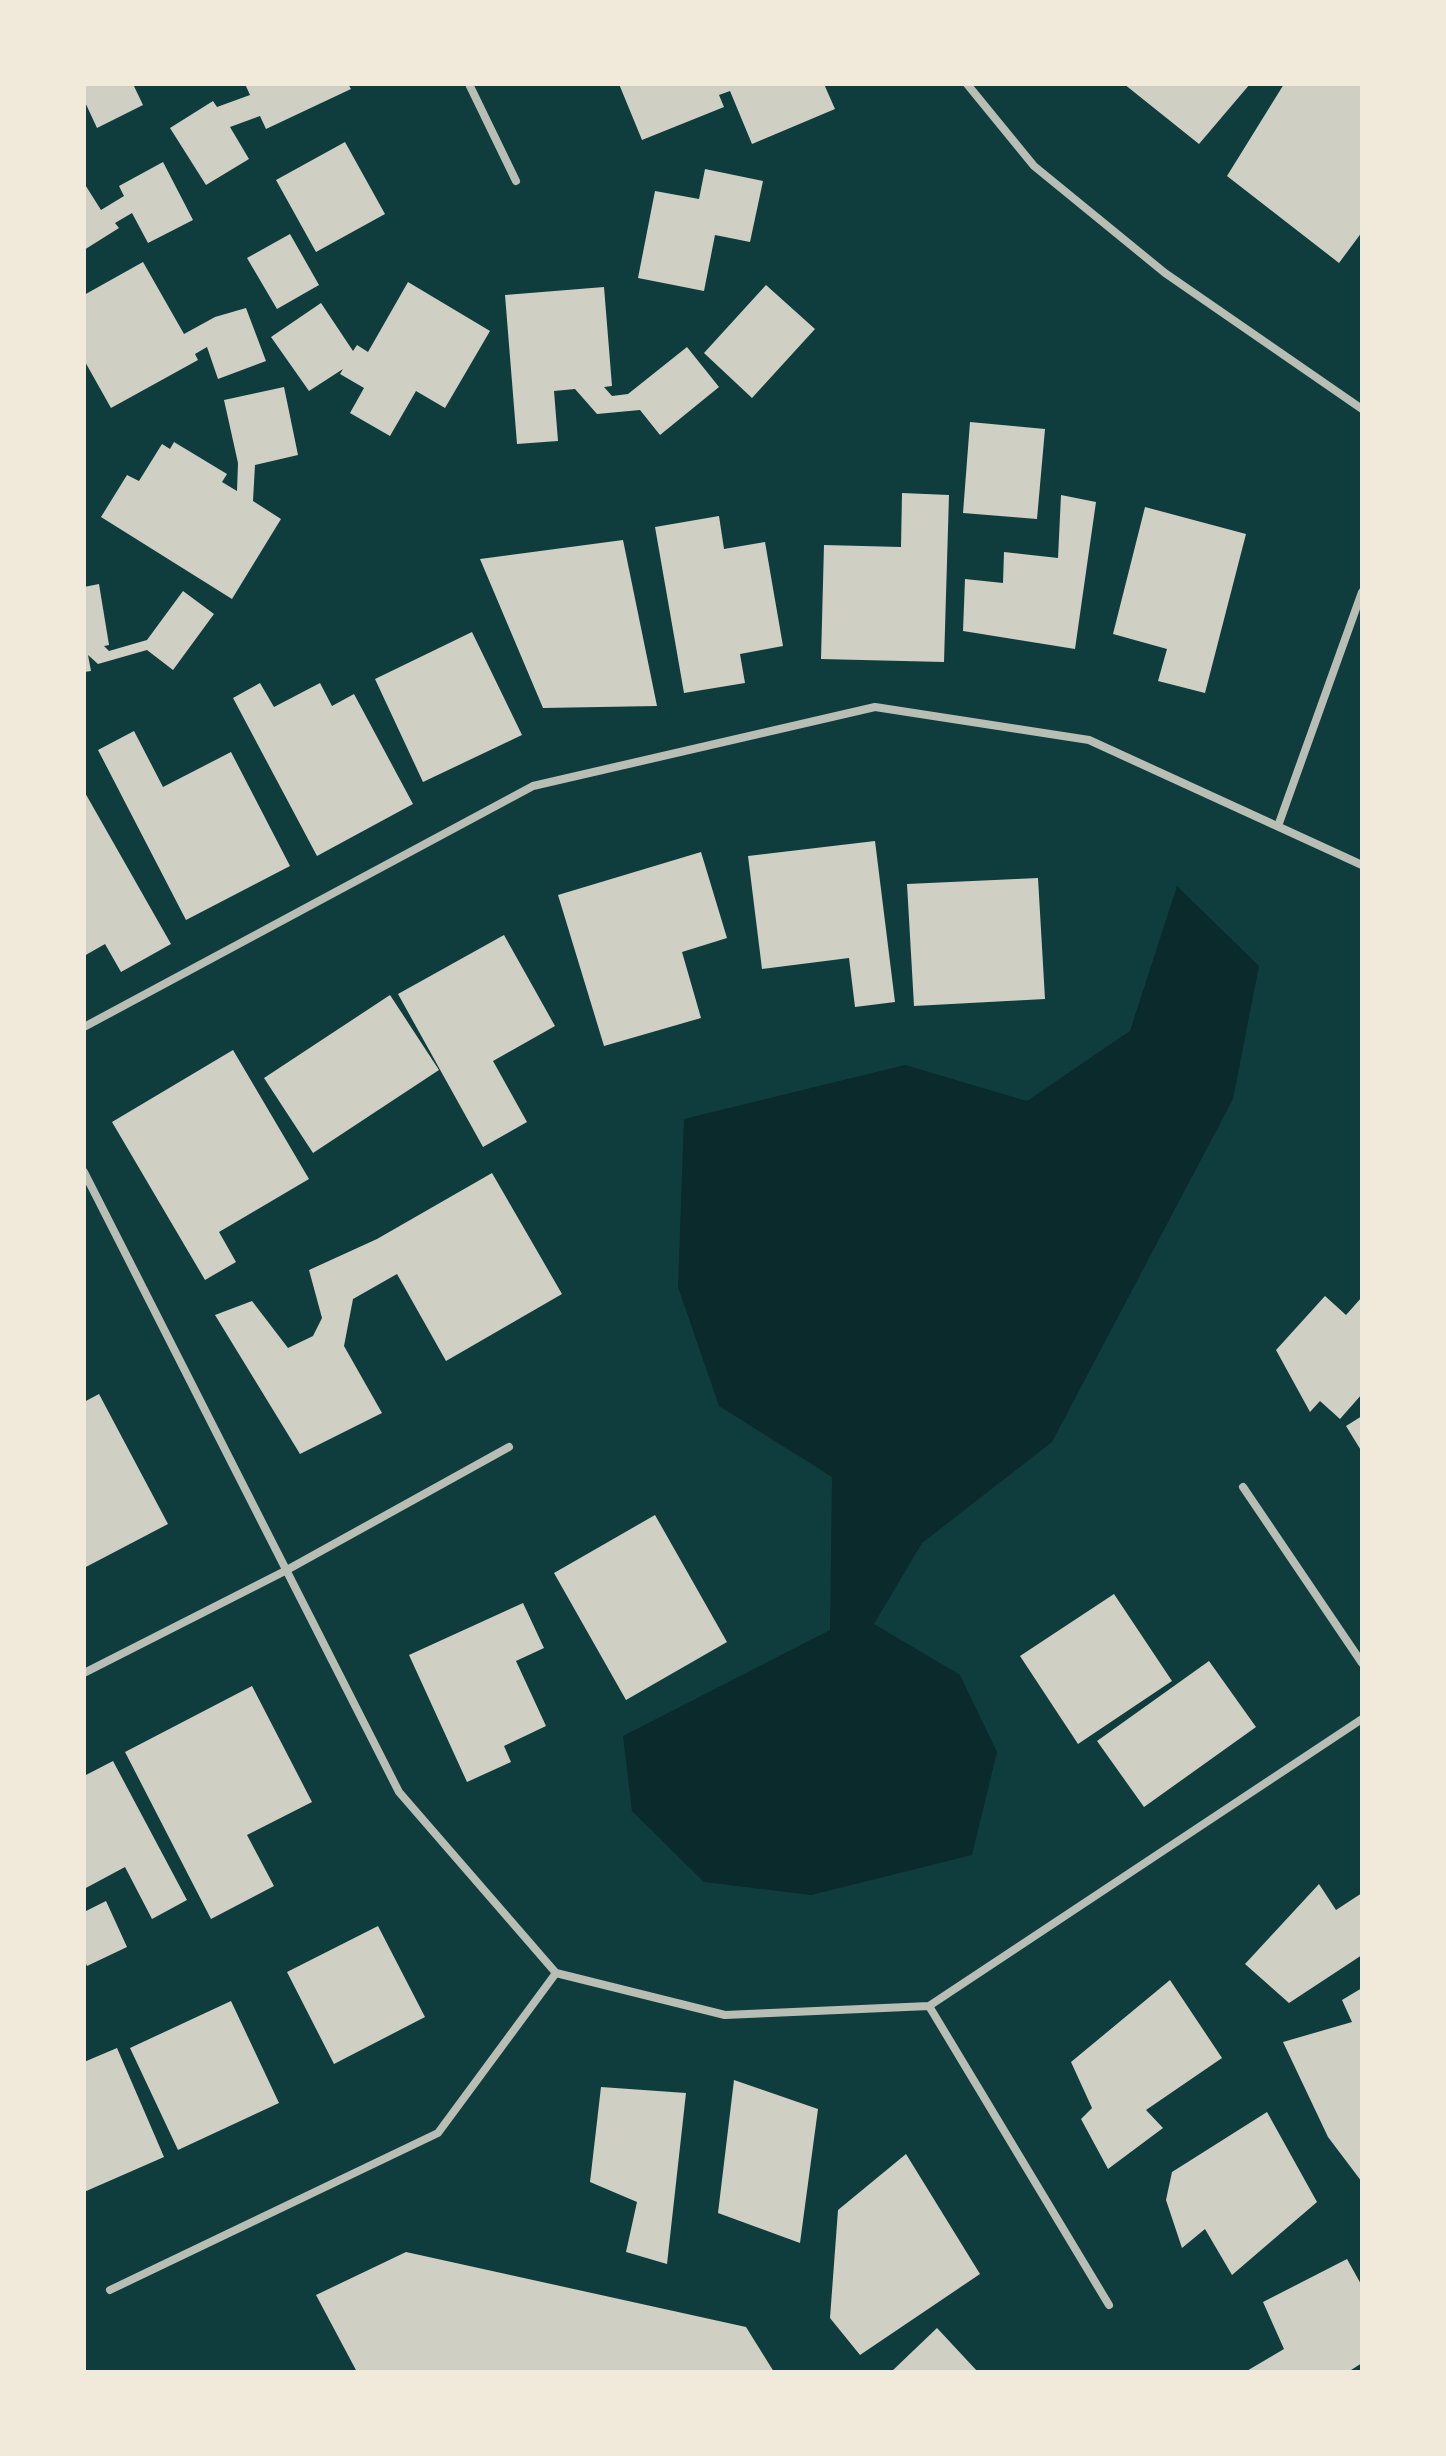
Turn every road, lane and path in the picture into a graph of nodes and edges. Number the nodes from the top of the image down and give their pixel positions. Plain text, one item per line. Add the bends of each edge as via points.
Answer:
1 (469, 84) edge
2 (967, 84) edge
3 (516, 181) dead end
4 (1362, 409) edge
5 (1362, 592) edge
6 (1278, 826) junction
7 (1361, 862) edge
8 (84, 1027) edge
9 (84, 1172) edge
10 (509, 1447) dead end
11 (1243, 1487) dead end
12 (285, 1571) junction
13 (1362, 1663) edge
14 (84, 1673) edge
15 (1362, 1719) edge
16 (556, 1973) junction
17 (929, 2006) junction
18 (110, 2290) dead end
19 (1109, 2305) dead end

1 - 3 street
2 - 4 street via 1034,166 1165,273
5 - 6 street
6 - 7 street
6 - 8 street via 1089,740 875,707 533,786
9 - 12 street
10 - 12 street
11 - 13 street
12 - 14 street
12 - 16 street via 399,1792
15 - 17 street
16 - 17 street via 725,2015
16 - 18 street via 438,2133
17 - 19 street

